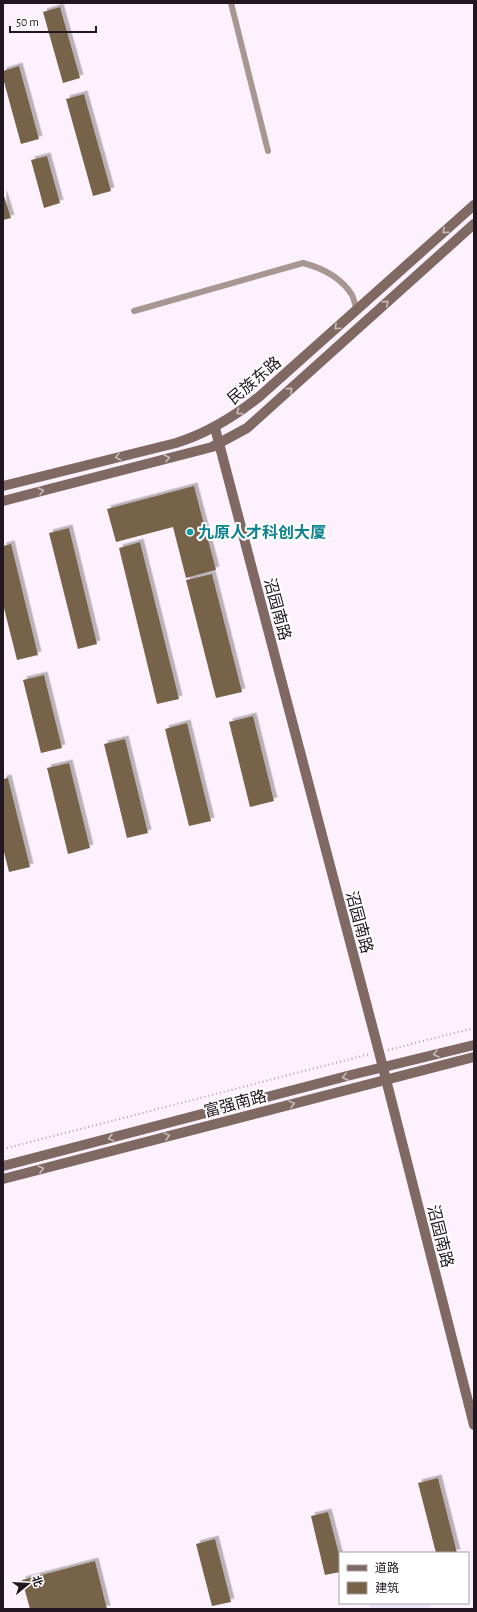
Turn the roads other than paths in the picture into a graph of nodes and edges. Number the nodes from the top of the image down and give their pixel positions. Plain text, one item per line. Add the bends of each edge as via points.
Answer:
1 (231, 3) edge
2 (268, 151) dead end
3 (474, 205) edge
4 (474, 224) edge
5 (357, 310) junction
6 (134, 311) dead end
7 (214, 428) junction
8 (218, 443) junction
9 (3, 486) edge
10 (3, 501) edge
11 (474, 1045) edge
12 (474, 1057) edge
13 (383, 1068) junction
14 (386, 1079) junction
15 (3, 1166) edge
16 (3, 1179) edge
17 (474, 1425) edge

1 - 2 lane
3 -> 5 main road, 民族东路
8 -> 4 main road, 民族东路 via 247,428
5 - 6 lane via 352,295 337,278 318,267 303,263
5 -> 7 main road, 民族东路 via 254,401
7 - 8 main road, 沼园南路
7 -> 9 main road, 民族东路 via 176,443
10 -> 8 main road, 民族东路 via 212,447
8 - 13 main road, 沼园南路
11 -> 13 main road, 富强南路
12 - 14 main road, 富强南路
13 - 14 main road, 沼园南路
13 -> 15 main road, 富强南路
16 -> 14 main road, 富强南路
14 - 17 main road, 沼园南路

